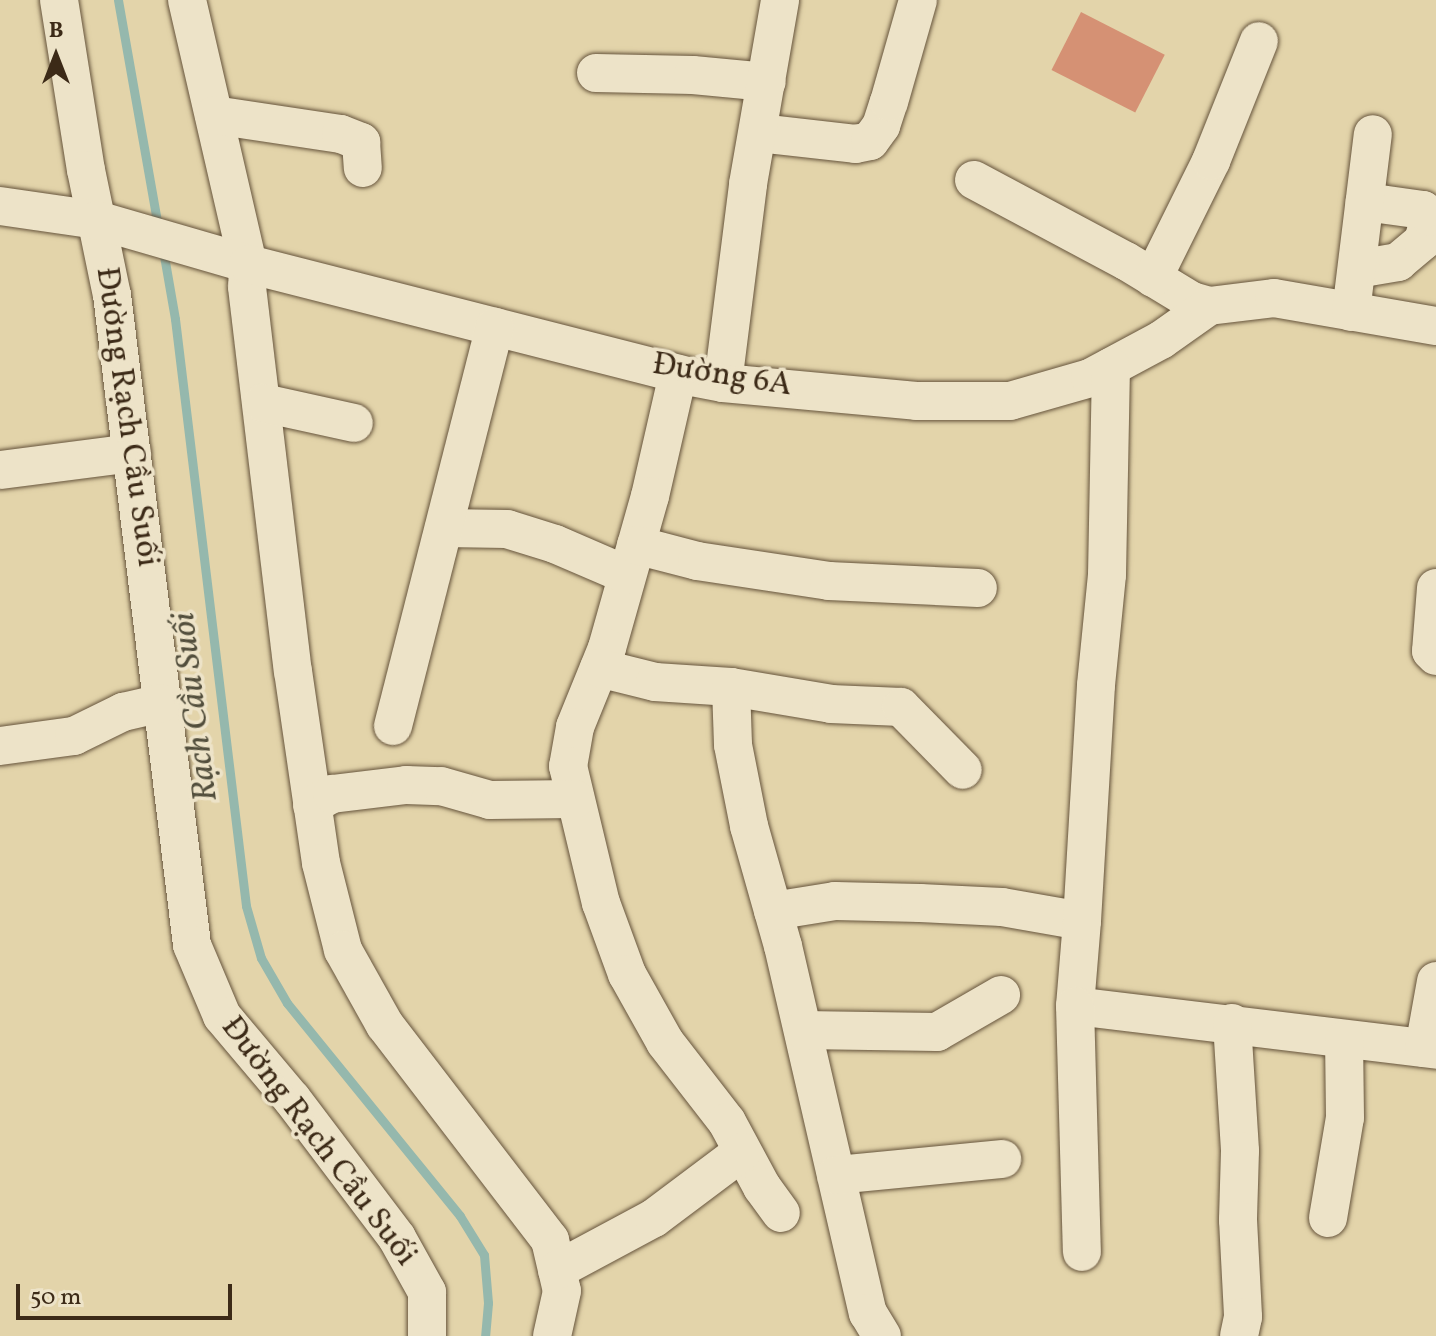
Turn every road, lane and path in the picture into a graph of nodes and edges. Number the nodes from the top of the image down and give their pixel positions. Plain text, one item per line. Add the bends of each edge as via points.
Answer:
1 (59, 0) edge
2 (187, 0) edge
3 (780, 0) edge
4 (918, 0) edge
5 (1259, 41) dead end
6 (596, 73) dead end
7 (767, 82) junction
8 (214, 115) junction
9 (759, 133) junction
10 (1373, 134) dead end
11 (363, 168) dead end
12 (974, 180) dead end
13 (1365, 202) junction
14 (0, 206) edge
15 (104, 222) junction
16 (241, 262) junction
17 (1357, 269) junction
18 (1153, 278) junction
19 (1209, 306) junction
20 (1351, 312) junction
21 (1436, 326) edge
22 (495, 327) junction
23 (1111, 367) junction
24 (678, 374) junction
25 (723, 383) junction
26 (263, 403) junction
27 (354, 423) dead end
28 (132, 453) junction
29 (0, 470) edge
30 (444, 528) junction
31 (632, 560) junction
32 (978, 588) dead end
33 (1436, 588) edge
34 (1436, 656) edge
35 (599, 668) junction
36 (731, 687) junction
37 (161, 703) junction
38 (393, 726) dead end
39 (0, 746) edge
40 (963, 770) dead end
41 (575, 799) junction
42 (312, 805) junction
43 (773, 911) junction
44 (1082, 921) junction
45 (1436, 981) edge
46 (1001, 995) dead end
47 (1075, 1006) junction
48 (1232, 1023) junction
49 (803, 1030) junction
50 (1344, 1040) junction
51 (1430, 1049) edge
52 (742, 1152) junction
53 (1002, 1159) dead end
54 (836, 1175) junction
55 (781, 1213) dead end
56 (1328, 1218) dead end
57 (1082, 1252) dead end
58 (557, 1270) junction
59 (427, 1336) edge
60 (552, 1336) edge
61 (882, 1336) edge
62 (1239, 1336) edge

1 - 15 street, Đường Rạch Cầu Suối
2 - 8 street
3 - 7 street
4 - 9 street via 881,126 870,141 855,144
5 - 18 street via 1211,161
6 - 7 street
7 - 9 street
8 - 11 street via 341,134 361,142
8 - 16 street
9 - 25 street
10 - 13 street
12 - 18 street
13 - 17 street
13 - 17 street via 1423,210 1430,217 1423,241 1398,262
14 - 15 street, Đường 6A
15 - 16 street, Đường 6A
15 - 28 street, Đường Rạch Cầu Suối
16 - 22 street, Đường 6A
16 - 26 street
17 - 20 street
18 - 19 street
19 - 20 street, Đường 6A via 1274,298
19 - 23 street, Đường 6A
20 - 21 street, Đường 6A
22 - 24 street, Đường 6A
22 - 30 street
23 - 25 street, Đường 6A via 1010,401 916,401
23 - 44 street via 1107,575
24 - 25 street, Đường 6A
24 - 31 street
26 - 27 street
26 - 42 street
28 - 29 street
28 - 37 street, Đường Rạch Cầu Suối
30 - 31 street via 507,529
30 - 38 street
31 - 32 street via 697,561 829,581
31 - 35 street
33 - 34 street via 1431,651
35 - 36 street via 655,682
35 - 41 street via 575,727 568,766
36 - 40 street via 831,704 901,707
36 - 43 street via 733,745
37 - 39 street via 123,712 74,736
37 - 59 street, Đường Rạch Cầu Suối via 192,945 222,1016 397,1238 427,1292
41 - 42 street via 490,800 441,786 406,785 332,794
41 - 52 street via 601,903 627,974 665,1042 727,1122
42 - 58 street via 343,950 385,1025 550,1240
43 - 44 street via 835,901 920,903 1002,907
43 - 49 street
44 - 47 street
45 - 51 street
46 - 49 street via 937,1032
47 - 48 street
47 - 57 street
48 - 50 street
48 - 62 street via 1240,1151
49 - 54 street
50 - 51 street
50 - 56 street via 1345,1118
52 - 55 street
52 - 58 street via 654,1218
53 - 54 street
54 - 61 street via 868,1313
58 - 60 street via 562,1291

